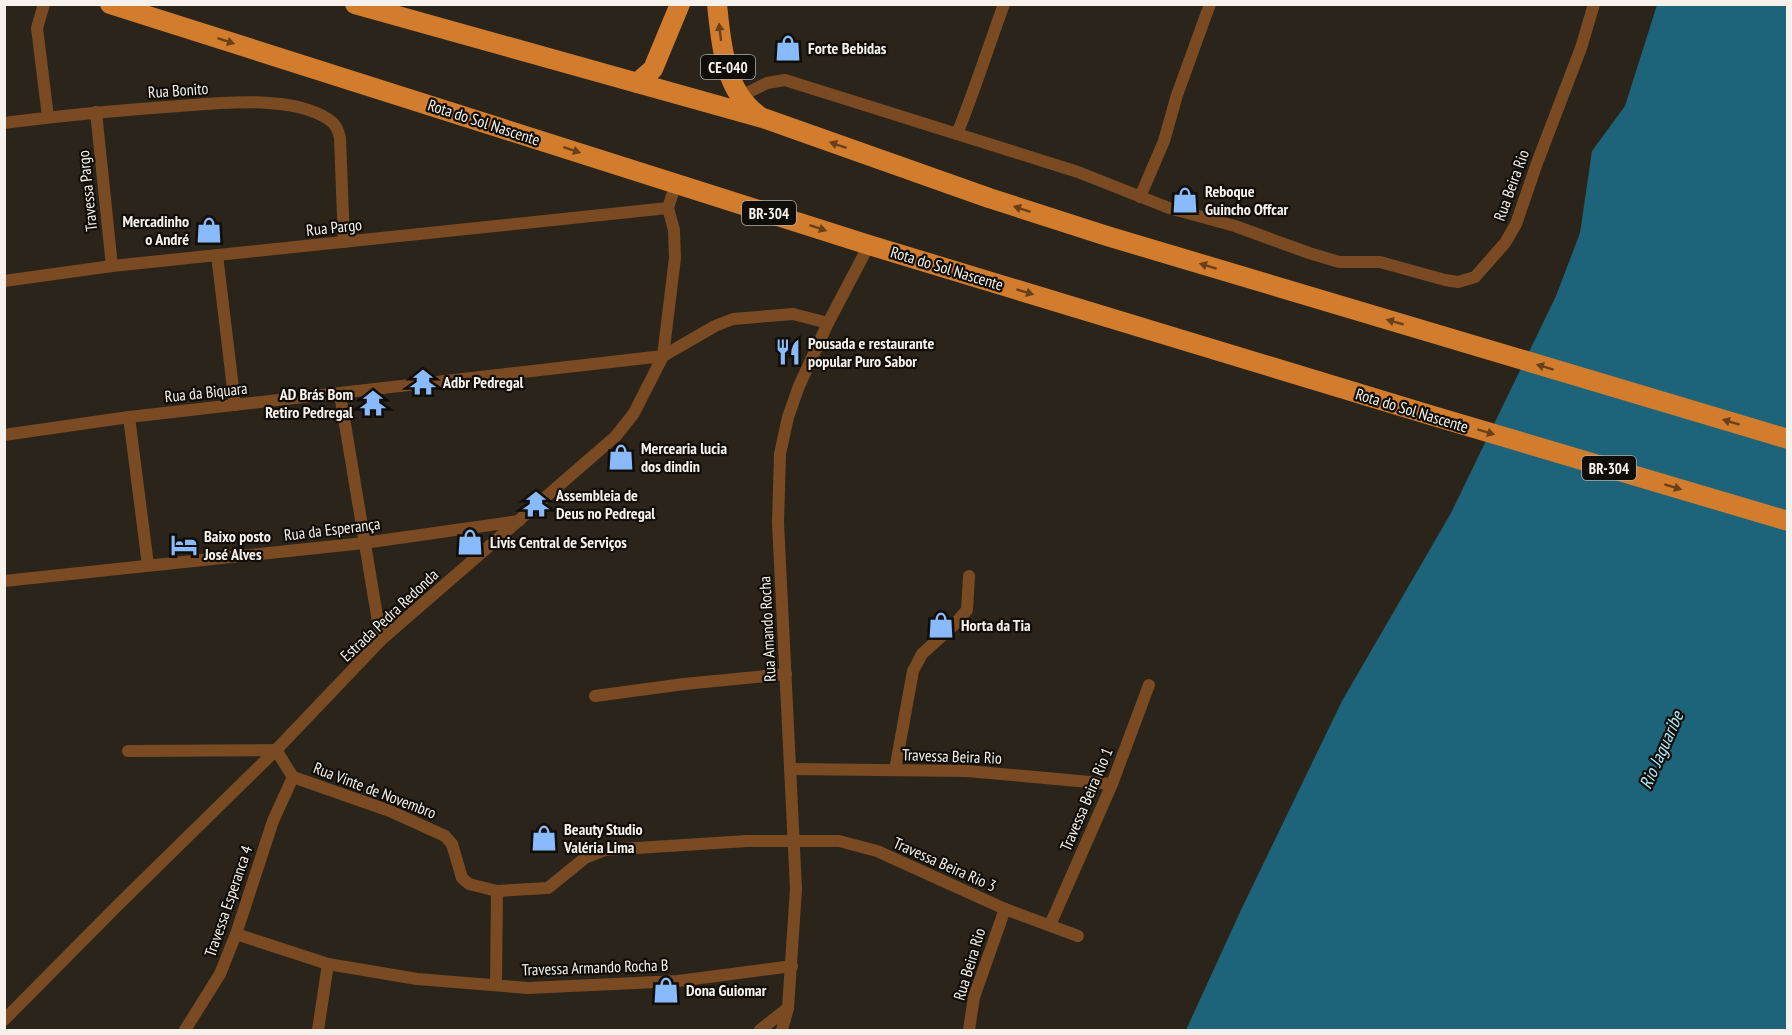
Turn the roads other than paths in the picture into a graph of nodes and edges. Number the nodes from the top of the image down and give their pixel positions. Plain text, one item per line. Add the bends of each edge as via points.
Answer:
1 (44, 4) edge
2 (110, 4) edge
3 (158, 4) edge
4 (355, 4) edge
5 (680, 4) edge
6 (717, 4) edge
7 (1004, 4) edge
8 (1210, 4) edge
9 (1594, 4) edge
10 (183, 27) junction
11 (638, 83) junction
12 (739, 97) junction
13 (96, 112) junction
14 (48, 117) junction
15 (763, 118) junction
16 (4, 123) edge
17 (957, 134) junction
18 (675, 183) junction
19 (1140, 197) junction
20 (668, 208) junction
21 (344, 242) junction
22 (869, 244) junction
23 (217, 255) junction
24 (112, 266) junction
25 (4, 281) edge
26 (828, 323) junction
27 (663, 356) junction
28 (340, 394) junction
29 (235, 405) junction
30 (129, 417) junction
31 (4, 435) edge
32 (1788, 439) edge
33 (520, 520) junction
34 (1788, 521) edge
35 (364, 543) junction
36 (148, 566) junction
37 (969, 576) dead end
38 (4, 581) edge
39 (381, 640) junction
40 (786, 674) junction
41 (1149, 685) dead end
42 (595, 696) dead end
43 (276, 750) junction
44 (128, 751) dead end
45 (790, 769) junction
46 (895, 770) junction
47 (293, 777) junction
48 (1112, 784) junction
49 (794, 842) junction
50 (497, 891) junction
51 (1005, 909) junction
52 (1050, 925) junction
53 (236, 934) junction
54 (1078, 936) dead end
55 (328, 964) junction
56 (792, 966) junction
57 (496, 985) junction
58 (788, 1008) junction
59 (4, 1020) edge
60 (185, 1030) edge
61 (318, 1030) edge
62 (760, 1030) edge
63 (782, 1030) edge
64 (969, 1030) edge

1 - 14 street via 37,28
2 - 10 highway, Rota do Sol Nascente / BR-304
3 - 10 highway
4 - 11 highway
5 - 11 highway via 653,69
12 -> 6 highway, CE-040 via 722,47
7 - 17 street
8 - 19 street via 1164,141
9 - 19 street, Rua Beira Rio via 1516,224 1475,277 1458,282 1380,262 1339,262
10 -> 18 highway, Rota do Sol Nascente / BR-304
11 - 15 highway
12 - 15 highway, CE-040
12 - 17 street, Rua Beira Rio via 767,83 785,80
13 - 14 street, Rua Bonito
13 - 21 street, Rua Bonito via 248,102 315,112 337,127 340,138
13 - 24 street, Travessa Pargo
14 - 16 street, Rua Bonito
32 -> 15 highway via 1000,202
17 - 19 street, Rua Beira Rio via 1078,172
18 - 20 street
18 -> 22 highway, Rota do Sol Nascente / BR-304
20 - 21 street, Rua Pargo
20 - 27 street via 675,258
21 - 23 street, Rua Pargo
22 - 26 street, Rua Amando Rocha
22 -> 34 highway, Rota do Sol Nascente / BR-304
23 - 24 street, Rua Pargo
23 - 29 street
24 - 25 street, Rua Pargo
26 - 27 street via 793,314 733,319
26 - 40 street, Rua Amando Rocha via 799,386 780,454 778,523
27 - 28 street, Rua da Biquara
27 - 33 street, Estrada Pedra Redonda via 634,413 616,436
28 - 29 street, Rua da Biquara
28 - 35 street
29 - 30 street, Rua da Biquara
30 - 31 street, Rua da Biquara
30 - 36 street
33 - 35 street, Rua da Esperança
33 - 39 street, Estrada Pedra Redonda
35 - 36 street, Rua da Esperança
35 - 39 street
36 - 38 street, Rua da Esperança
37 - 46 street via 967,610 922,654 913,671
39 - 43 street, Estrada Pedra Redonda
40 - 42 street
40 - 45 street, Rua Amando Rocha
41 - 48 street, Travessa Beira Rio 1
43 - 44 street
43 - 47 street, Rua Vinte de Novembro
43 - 59 street, Estrada Pedra Redonda
45 - 46 street, Travessa Beira Rio
45 - 49 street, Rua Amando Rocha
46 - 48 street, Travessa Beira Rio via 967,771
47 - 50 street, Rua Vinte de Novembro via 390,810 445,836 452,844 462,878 469,884
47 - 53 street, Travessa Esperanca 4 via 273,821
48 - 52 street, Travessa Beira Rio 1
49 - 50 street, Rua Vinte de Novembro via 605,850 585,858 548,888
49 - 51 street, Travessa Beira Rio 3 via 839,841 877,851
49 - 56 street, Rua Amando Rocha
50 - 57 street
51 - 52 street, Travessa Beira Rio 3
51 - 64 street, Rua Beira Rio via 979,981
52 - 54 street, Travessa Beira Rio 3
53 - 55 street, Travessa Armando Rocha B
53 - 60 street, Travessa Esperanca 4 via 219,974
55 - 57 street, Travessa Armando Rocha B via 417,979
55 - 61 street
56 - 57 street, Travessa Armando Rocha B via 678,981 528,988
56 - 58 street, Rua Amando Rocha
58 - 62 street
58 - 63 street, Rua Amando Rocha

